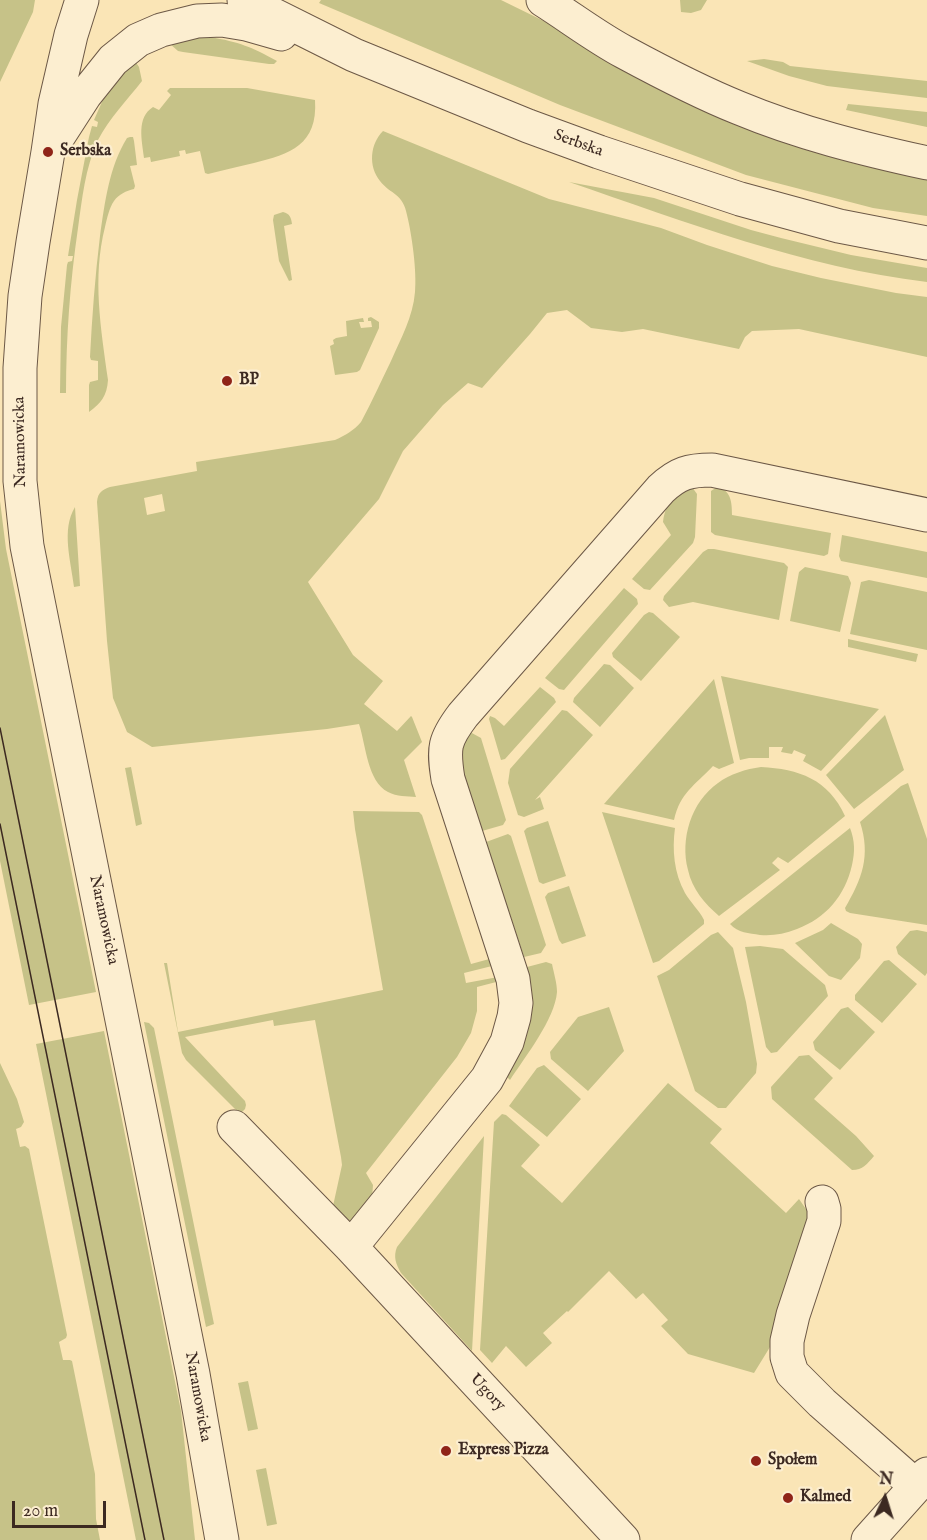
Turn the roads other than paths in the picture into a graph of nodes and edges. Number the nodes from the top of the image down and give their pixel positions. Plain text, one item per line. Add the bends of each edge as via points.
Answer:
1 (82, 0) edge
2 (244, 0) edge
3 (543, 0) edge
4 (354, 56) junction
5 (48, 152) junction
6 (927, 162) edge
7 (927, 243) edge
8 (13, 295) edge
9 (927, 514) edge
10 (234, 1128) dead end
11 (822, 1203) dead end
12 (351, 1247) junction
13 (922, 1480) edge
14 (222, 1540) edge
15 (623, 1540) edge
16 (868, 1540) edge

1 - 5 street, Naramowicka via 55,104
2 - 4 street, Serbska
3 - 6 street via 622,51 738,108 837,142
4 - 5 street via 222,20 197,21 161,30 138,40 114,60 85,95
4 - 7 street, Serbska via 528,126 686,182 839,226
5 - 8 street, Naramowicka via 33,242
8 - 14 street, Naramowicka via 20,368 20,481 27,546 189,1351
9 - 12 street via 712,470 684,472 661,489 463,715 448,736 445,763 510,967 515,990 514,1017 507,1042 487,1079
10 - 12 street, Ugory
11 - 13 street via 824,1221 787,1341 792,1373 822,1403
12 - 15 street, Ugory
13 - 16 street

